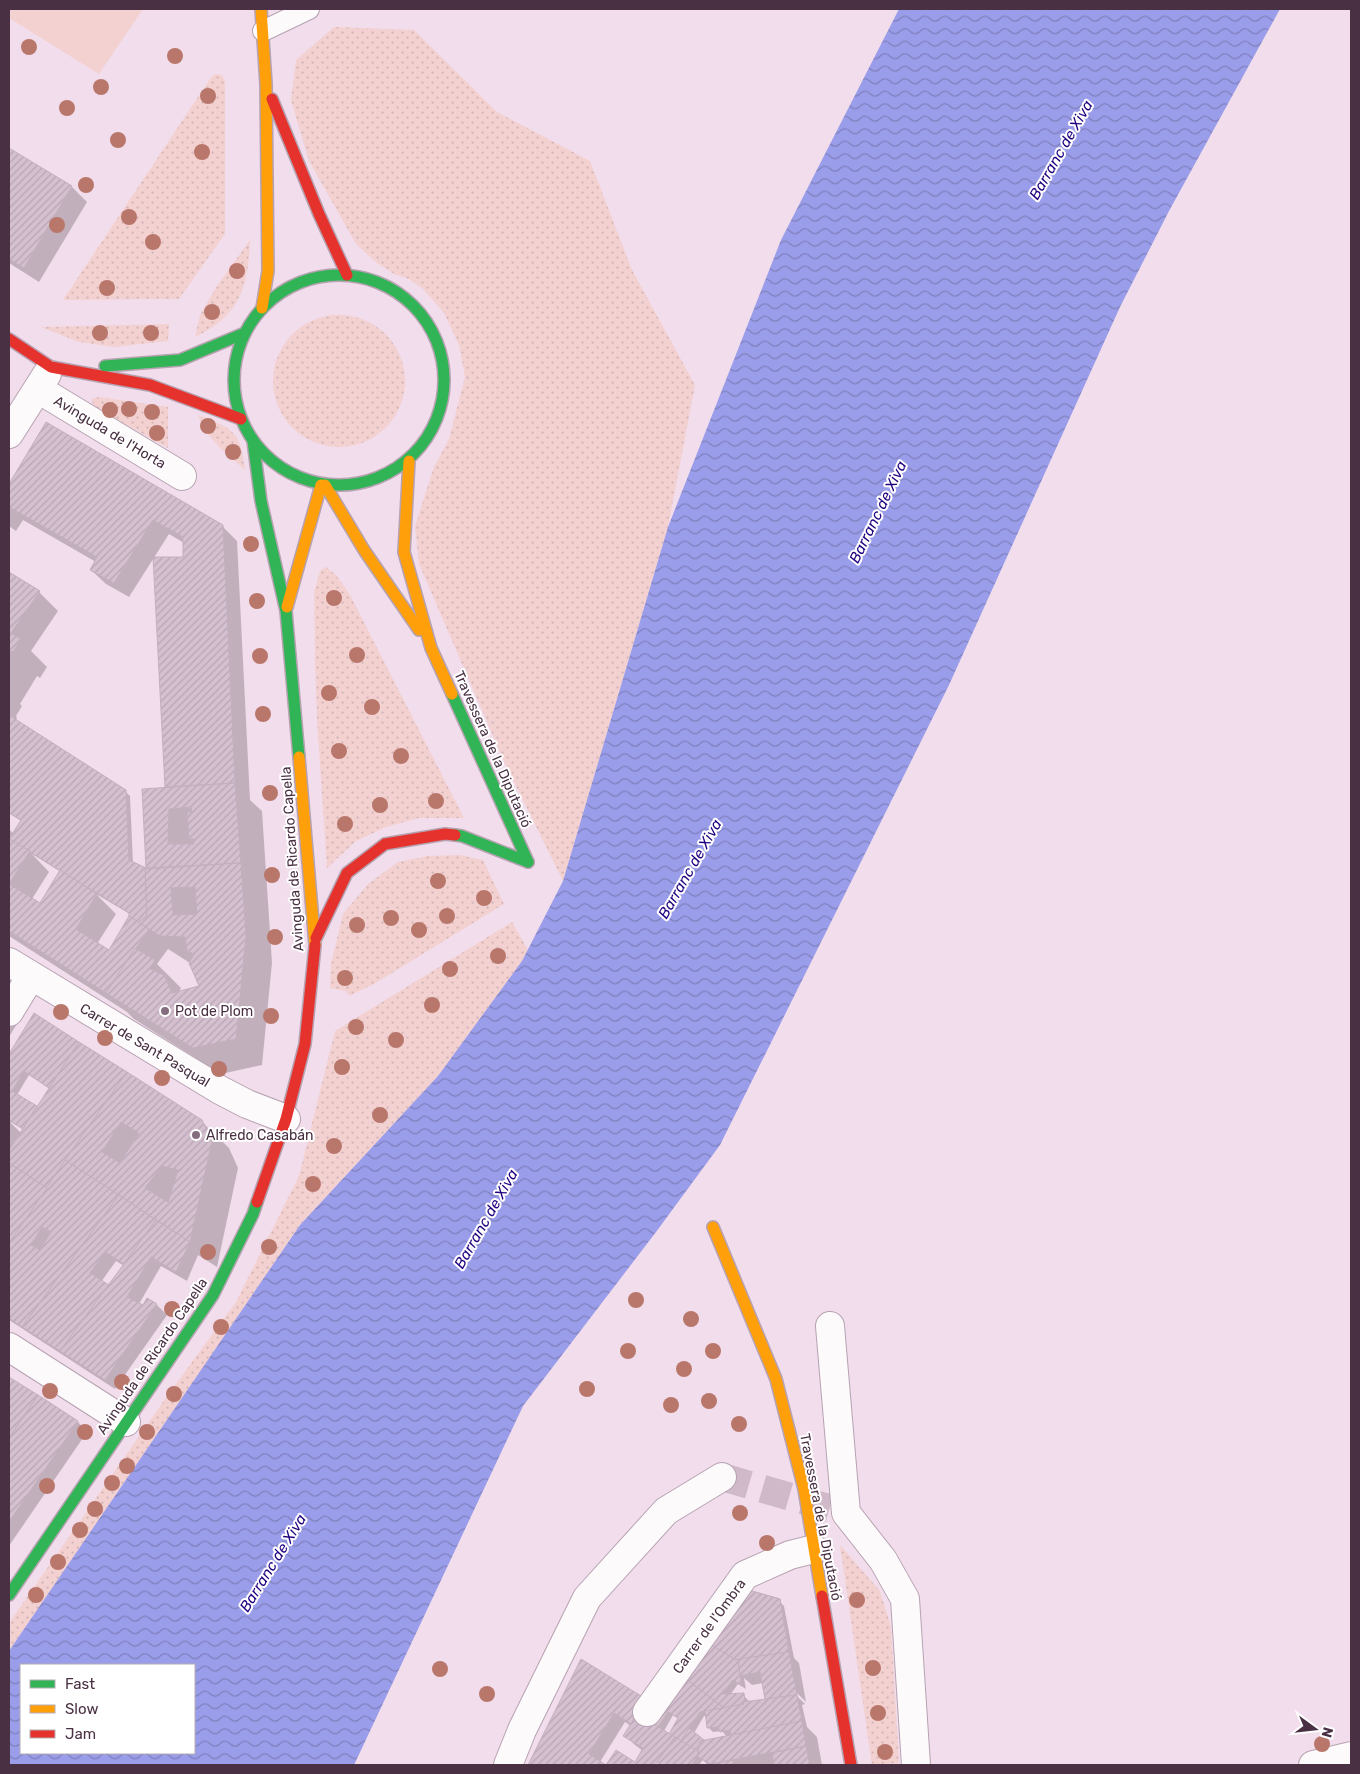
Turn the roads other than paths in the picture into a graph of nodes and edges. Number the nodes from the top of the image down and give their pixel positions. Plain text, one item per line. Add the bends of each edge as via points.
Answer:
1 (261, 9) edge
2 (309, 9) edge
3 (263, 31) junction
4 (266, 84) junction
5 (347, 275) junction
6 (262, 308) junction
7 (245, 332) junction
8 (9, 339) edge
9 (45, 378) junction
10 (241, 419) junction
11 (9, 434) edge
12 (253, 441) junction
13 (409, 461) junction
14 (182, 476) dead end
15 (323, 485) junction
16 (286, 611) junction
17 (431, 648) junction
18 (316, 939) junction
19 (20, 969) edge
20 (9, 1012) edge
21 (286, 1120) junction
22 (713, 1227) dead end
23 (830, 1326) dead end
24 (9, 1347) edge
25 (126, 1422) junction
26 (722, 1477) dead end
27 (814, 1549) junction
28 (9, 1594) edge
29 (647, 1712) dead end
30 (1351, 1756) edge
31 (508, 1765) edge
32 (851, 1765) edge
33 (916, 1765) edge
34 (1313, 1765) edge

1 - 3 street
2 - 3 lane
3 - 4 street
4 - 5 street
4 - 6 street via 268,271
5 - 6 street via 316,277 286,288
5 - 13 street via 382,284 412,304 433,333 444,367 442,404 428,437
6 - 7 street
7 - 9 street via 180,360
7 - 10 street via 235,360 234,390
8 - 9 street, Avinguda de l'Horta
9 - 10 street, Avinguda de l'Horta via 150,385
9 - 11 street
9 - 14 street, Avinguda de l'Horta
10 - 12 street
12 - 15 street via 272,462 296,477
12 - 16 street via 262,501
13 - 15 street via 379,478 353,485
13 - 17 street, Travessera de la Diputació via 404,552
15 - 16 street
15 - 17 street, Travessera de la Diputació
16 - 18 street, Avinguda de Ricardo Capella
17 - 18 street, Travessera de la Diputació via 528,862 462,836 445,834 385,844 347,873
18 - 21 street, Avinguda de Ricardo Capella via 305,1044
19 - 20 street
19 - 21 street, Carrer de Sant Pasqual via 220,1090
21 - 25 street, Avinguda de Ricardo Capella via 253,1214 213,1295
22 - 27 street, Travessera de la Diputació via 776,1379 804,1489
23 - 33 street via 846,1513 883,1560 905,1600
24 - 25 street
25 - 28 street, Avinguda de Ricardo Capella
26 - 31 street via 666,1511 587,1598
27 - 29 street, Carrer de l'Ombra via 790,1554 746,1574
27 - 32 street, Travessera de la Diputació
30 - 34 street

